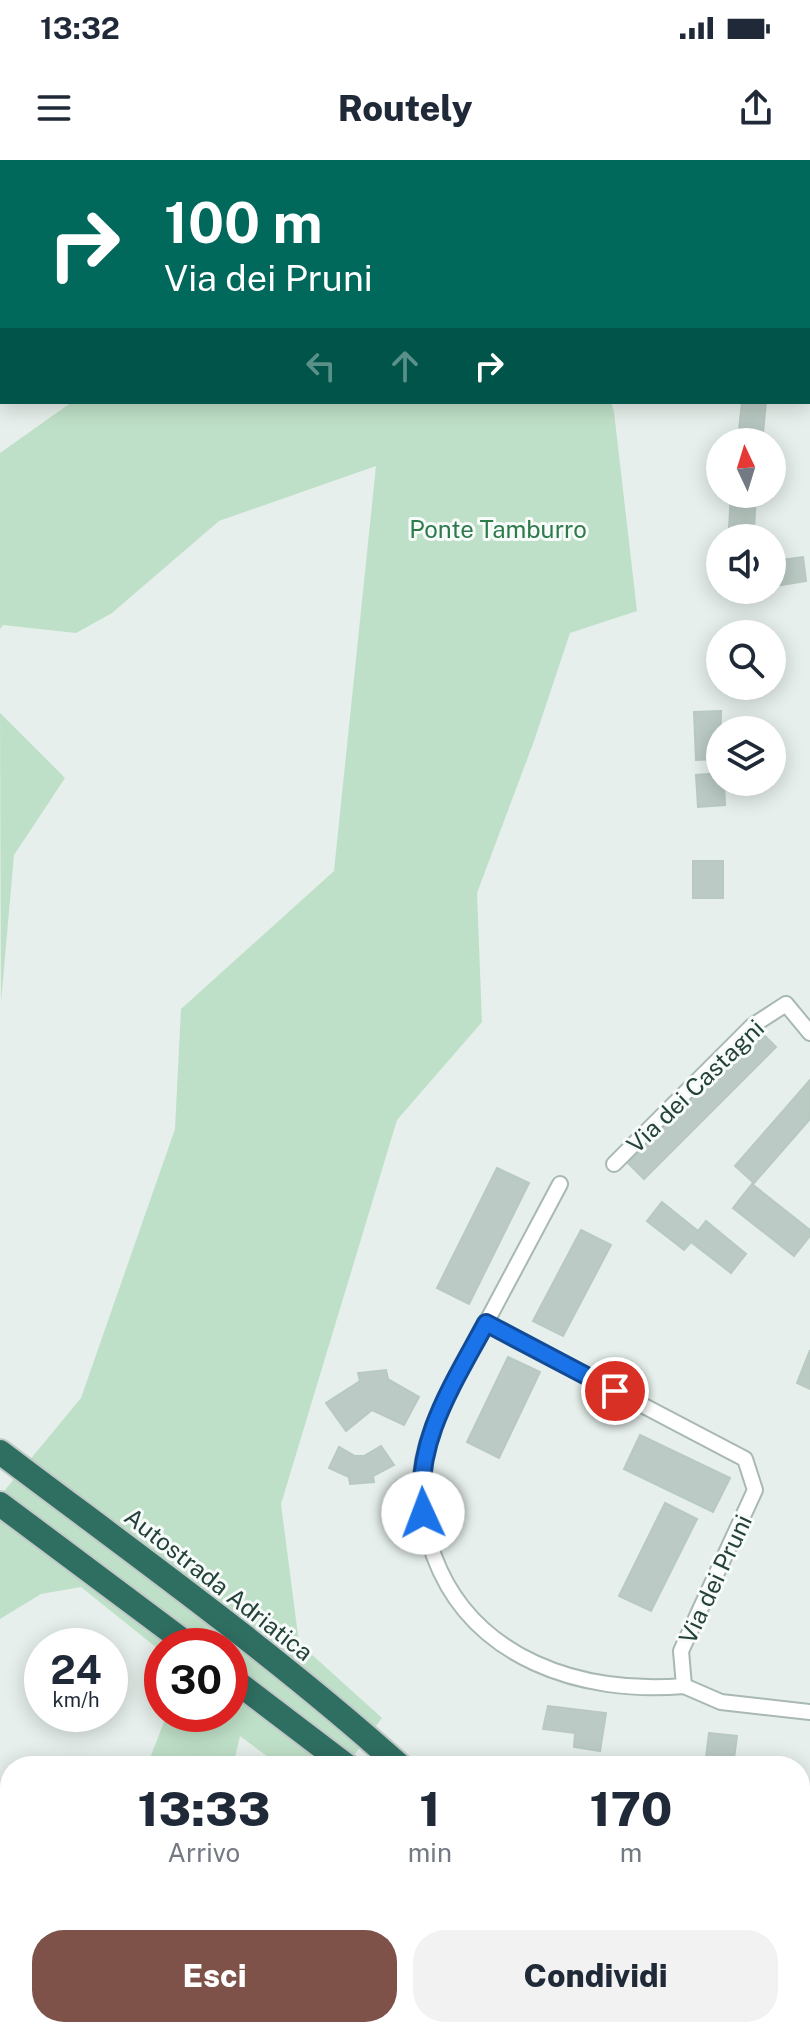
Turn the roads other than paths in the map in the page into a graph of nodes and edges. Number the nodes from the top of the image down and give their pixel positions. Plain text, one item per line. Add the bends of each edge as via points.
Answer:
1 (810, 1033) edge
2 (614, 1164) dead end
3 (560, 1184) dead end
4 (486, 1323) junction
5 (0, 1452) edge
6 (0, 1504) edge
7 (166, 1628) edge
8 (684, 1686) junction
9 (248, 1691) edge
10 (810, 1712) edge
11 (334, 1756) edge
12 (389, 1756) edge

1 - 2 street, Via dei Castagni via 786,1004 752,1026
3 - 4 street
4 - 8 street, Via dei Pruni via 745,1459 755,1490 681,1651
4 - 8 street via 443,1405 423,1462 420,1491 426,1534 439,1569 459,1603 488,1635 523,1659 596,1681
5 - 12 highway, Autostrada Adriatica
6 - 7 highway
8 - 10 street via 721,1702
9 - 11 highway

